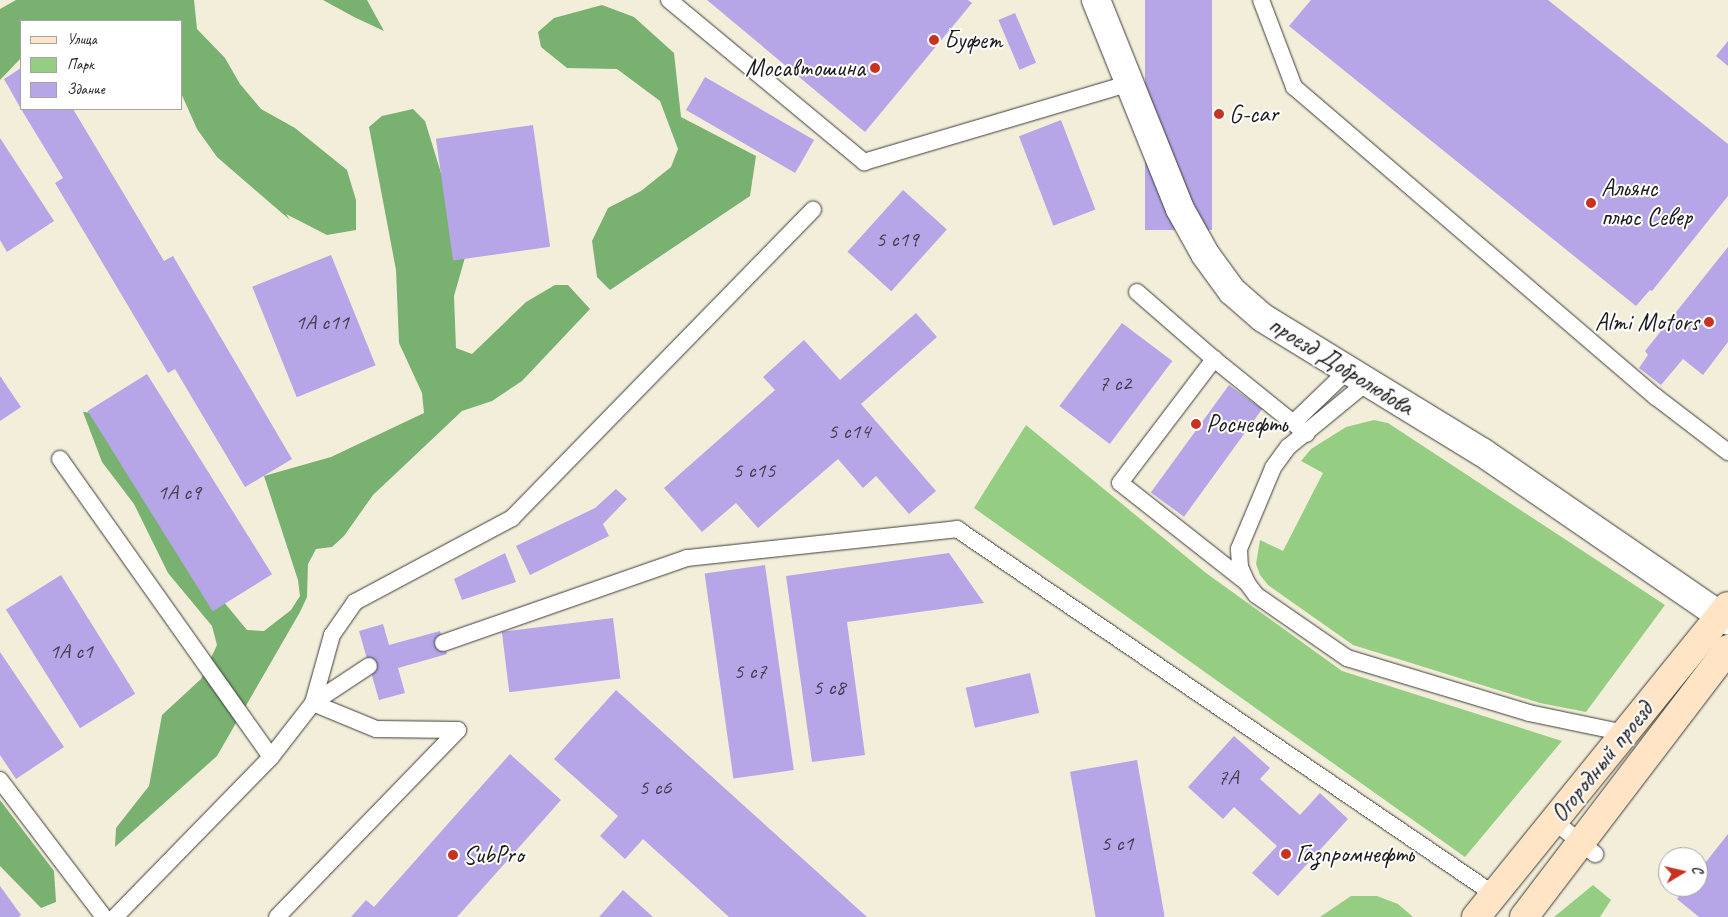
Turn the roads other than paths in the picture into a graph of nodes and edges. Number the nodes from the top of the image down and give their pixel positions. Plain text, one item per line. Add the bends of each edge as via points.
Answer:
1 (669, 0) edge
2 (1096, 0) edge
3 (1260, 0) edge
4 (1127, 84) junction
5 (813, 210) dead end
6 (1137, 292) dead end
7 (1214, 359) junction
8 (1357, 377) junction
9 (1293, 423) junction
10 (1307, 434) junction
11 (1728, 452) edge
12 (60, 459) dead end
13 (1247, 583) junction
14 (1726, 614) edge
15 (443, 643) dead end
16 (1728, 649) edge
17 (369, 666) dead end
18 (313, 703) junction
19 (1625, 733) junction
20 (271, 757) junction
21 (0, 780) edge
22 (1554, 821) junction
23 (1589, 849) junction
24 (1495, 895) junction
25 (104, 917) edge
26 (115, 917) edge
27 (277, 917) edge
28 (1476, 917) edge
29 (1524, 917) edge

1 - 4 lane via 864,162
2 - 4 street, проезд Добролюбова
3 - 11 lane via 1294,87 1656,397
4 - 8 street, проезд Добролюбова via 1180,209 1205,254 1232,291 1263,318
5 - 18 lane via 512,518 355,602 332,635
6 - 7 lane
7 - 9 lane
7 - 13 lane via 1120,483
8 - 9 lane
8 - 10 lane
8 - 14 street, проезд Добролюбова via 1482,452
9 - 10 lane
10 - 13 lane via 1288,447 1272,468 1245,531 1239,549 1240,568
12 - 20 lane
13 - 19 lane via 1256,595 1347,658 1529,713
14 - 19 main road, Огородный проезд
15 - 24 lane via 686,558 957,529
16 - 23 main road, Огородный проезд
17 - 18 lane
18 - 20 lane
18 - 27 lane via 376,729 458,730
19 - 22 main road, Огородный проезд
20 - 26 lane
21 - 25 lane
22 - 23 lane
22 - 24 main road, Огородный проезд
23 - 29 main road, Огородный проезд
24 - 28 main road, Огородный проезд

